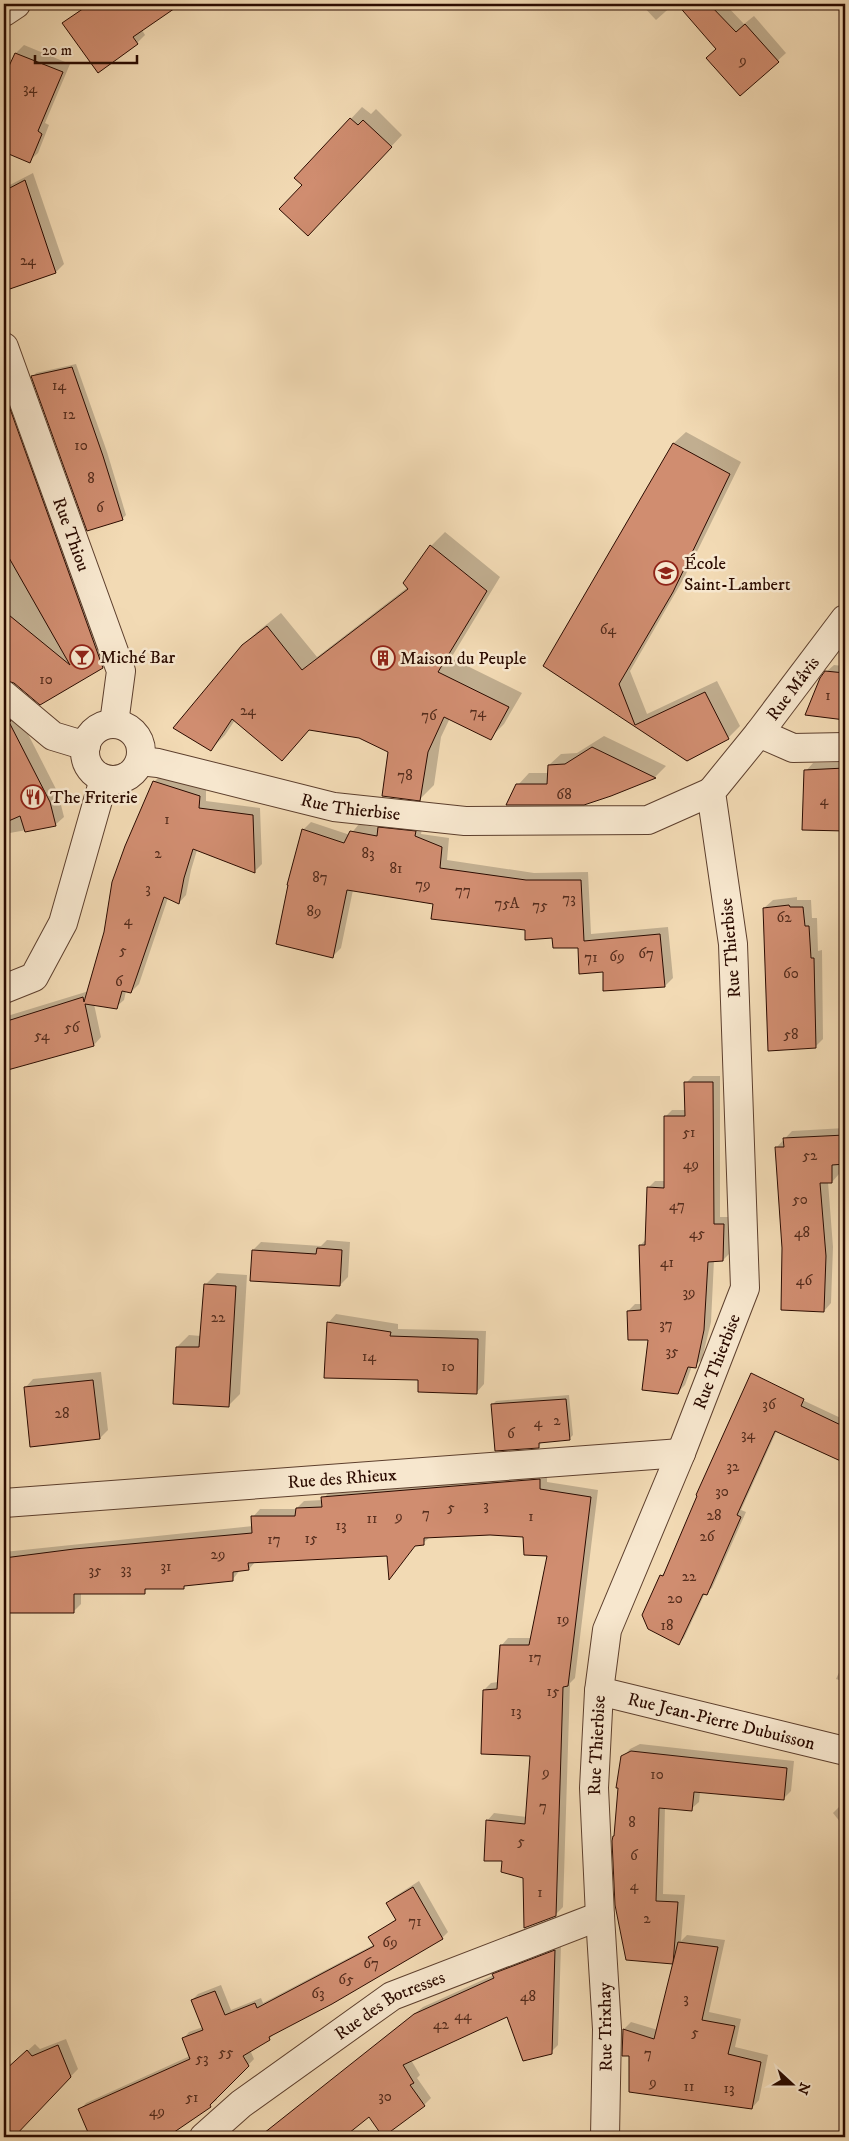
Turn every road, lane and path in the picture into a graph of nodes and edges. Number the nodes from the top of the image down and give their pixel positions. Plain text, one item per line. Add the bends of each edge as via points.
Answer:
1 (16, 4) edge
2 (4, 12) edge
3 (4, 346) edge
4 (845, 619) edge
5 (4, 695) edge
6 (112, 724) junction
7 (759, 732) junction
8 (86, 746) junction
9 (845, 747) edge
10 (140, 761) junction
11 (104, 779) junction
12 (711, 792) junction
13 (4, 989) edge
14 (681, 1453) junction
15 (4, 1503) edge
16 (599, 1691) junction
17 (845, 1751) edge
18 (600, 1916) junction
19 (204, 2137) edge
20 (604, 2137) edge

1 - 2 street
3 - 6 street, Rue Thiou via 121,671
4 - 7 street, Rue Mâvis
5 - 8 street via 53,736
6 - 8 street via 95,730
6 - 10 street via 130,730 137,738
7 - 9 street via 793,748
7 - 12 street, Rue Thierbise
8 - 11 street via 86,762
10 - 11 street via 124,778
10 - 12 street, Rue Thierbise via 334,807 465,821 648,820
11 - 13 street via 63,923 34,977
12 - 14 street, Rue Thierbise via 733,944 745,1288
14 - 15 street, Rue des Rhieux
14 - 16 street, Rue Thierbise via 607,1630
16 - 17 street, Rue Jean-Pierre Dubuisson
16 - 18 street, Rue Thierbise via 594,1788
18 - 19 street, Rue des Botresses via 392,1996 241,2104
18 - 20 street, Rue Trixhay via 607,2029

